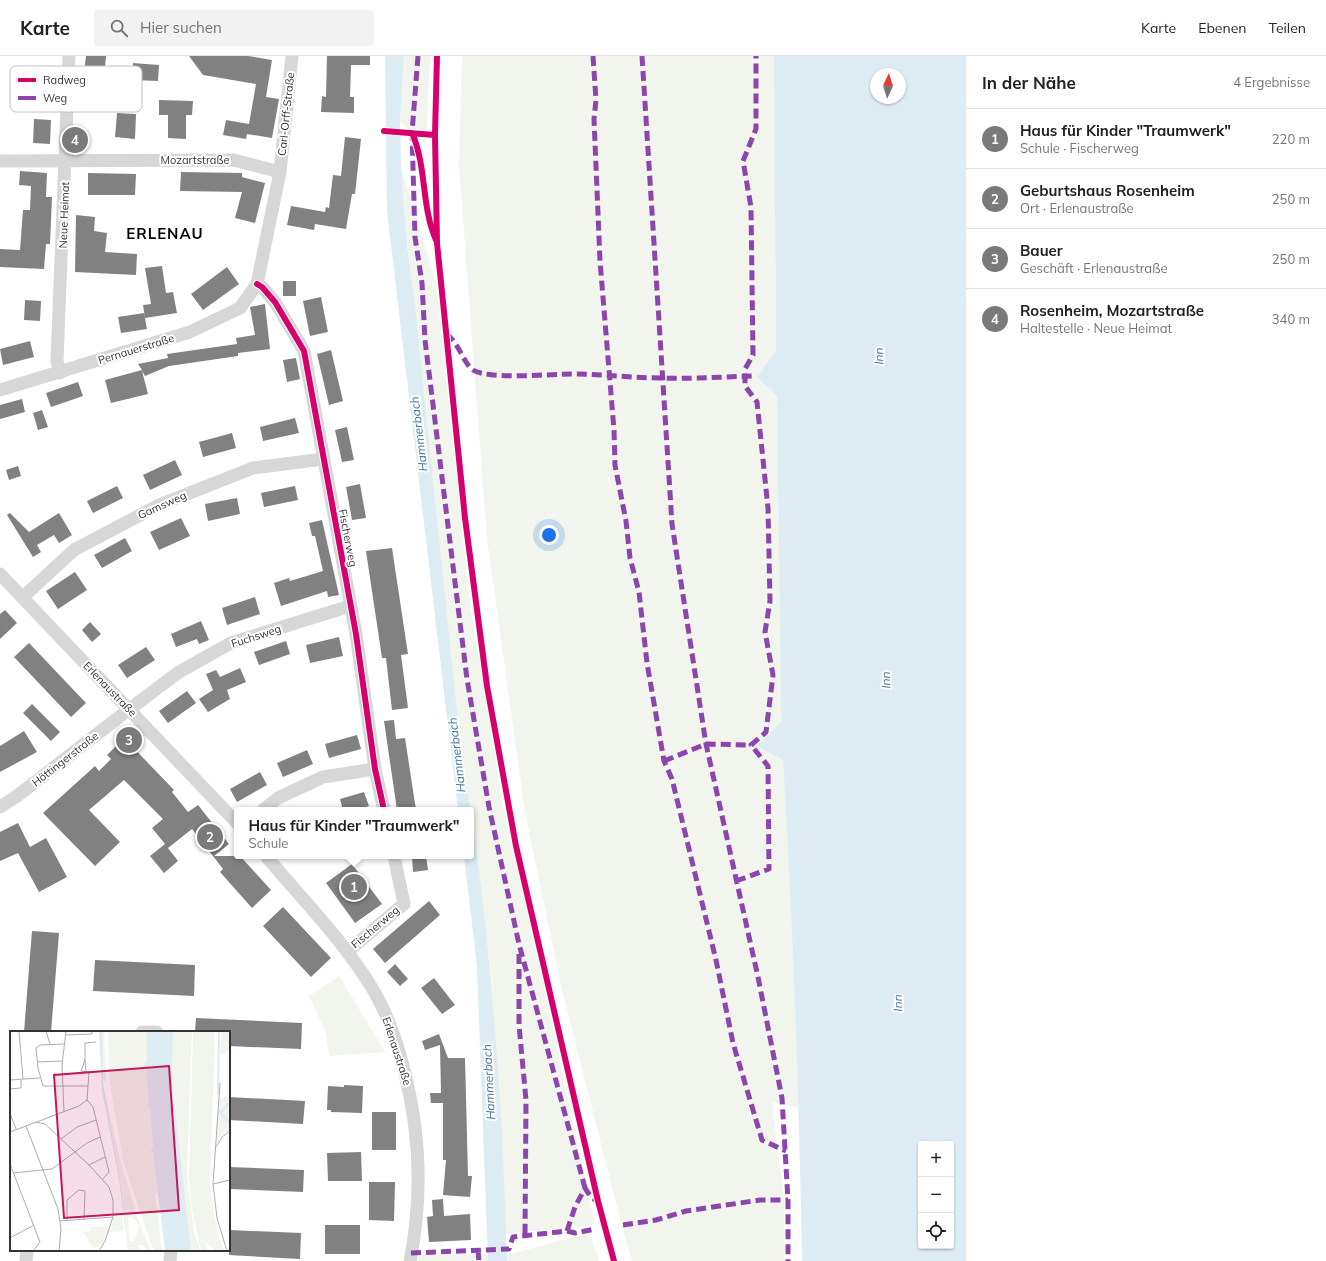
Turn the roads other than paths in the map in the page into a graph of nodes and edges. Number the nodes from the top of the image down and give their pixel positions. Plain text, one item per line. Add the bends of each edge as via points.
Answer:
1 (69, 56) edge
2 (292, 56) edge
3 (69, 66) edge
4 (67, 112) edge
5 (66, 160) junction
6 (0, 161) edge
7 (280, 172) junction
8 (257, 284) junction
9 (60, 373) junction
10 (0, 390) edge
11 (323, 459) junction
12 (0, 574) edge
13 (23, 597) junction
14 (350, 606) junction
15 (129, 709) junction
16 (375, 769) junction
17 (0, 807) edge
18 (268, 807) edge
19 (383, 807) edge
20 (234, 819) edge
21 (268, 859) edge
22 (395, 859) edge
23 (346, 952) junction
24 (27, 1251) edge
25 (171, 1251) edge
26 (26, 1261) edge
27 (170, 1261) edge
28 (410, 1261) edge

1 - 3 street, Neue Heimat
2 - 7 street, Carl-Orff-Straße
4 - 5 street, Neue Heimat
5 - 6 street, Mozartstraße
5 - 7 street, Mozartstraße via 234,160
5 - 9 street, Neue Heimat via 57,361
7 - 8 street
8 - 9 street, Pernauerstraße via 240,308 190,332
8 - 11 street, Fischerweg via 275,302 304,351
9 - 10 street, Pernauerstraße
11 - 13 street, Gamsweg via 253,468 159,505 74,550
11 - 14 street, Fischerweg
12 - 13 street, Erlenaustraße
13 - 15 street, Erlenaustraße
14 - 15 street, Fuchsweg via 231,643 180,672
14 - 16 street, Fischerweg
15 - 17 street, Höttingerstraße
15 - 20 street, Erlenaustraße
16 - 18 street via 323,777 278,798
16 - 19 street, Fischerweg
21 - 23 street, Erlenaustraße
22 - 23 street, Fischerweg via 404,904
23 - 28 street, Erlenaustraße via 373,989 389,1022 409,1089 417,1137 418,1166 416,1218
24 - 26 street
25 - 27 street

